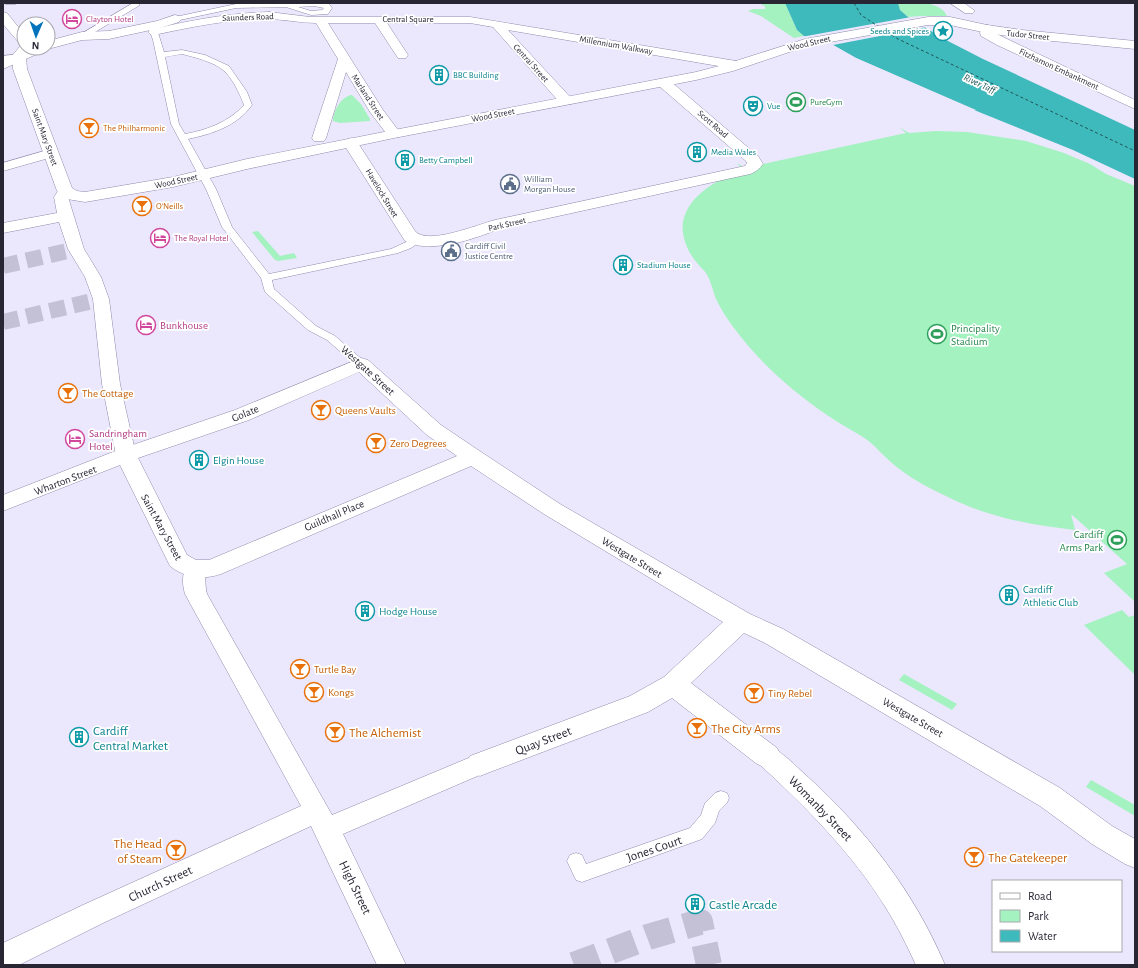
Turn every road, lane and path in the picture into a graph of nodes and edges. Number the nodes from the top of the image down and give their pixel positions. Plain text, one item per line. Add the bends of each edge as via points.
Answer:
1 (956, 3) edge
2 (136, 5) dead end
3 (288, 6) dead end
4 (969, 11) dead end
5 (3, 16) edge
6 (175, 19) joint
7 (320, 20) junction
8 (378, 20) junction
9 (921, 22) joint
10 (496, 24) junction
11 (153, 29) junction
12 (987, 29) junction
13 (16, 32) edge
14 (82, 36) junction
15 (56, 43) edge
16 (1135, 44) edge
17 (3, 51) edge
18 (16, 52) edge
19 (16, 54) edge
20 (160, 55) junction
21 (402, 55) dead end
22 (16, 56) edge
23 (22, 56) edge
24 (3, 58) edge
25 (344, 59) junction
26 (3, 65) edge
27 (736, 65) junction
28 (664, 83) junction
29 (566, 101) junction
30 (1135, 105) edge
31 (394, 134) junction
32 (183, 137) junction
33 (320, 138) dead end
34 (351, 143) junction
35 (51, 153) junction
36 (3, 167) edge
37 (750, 169) joint
38 (204, 175) junction
39 (65, 191) junction
40 (65, 216) junction
41 (3, 228) edge
42 (417, 240) junction
43 (266, 278) junction
44 (361, 364) junction
45 (126, 455) junction
46 (473, 457) junction
47 (3, 503) edge
48 (195, 570) junction
49 (741, 621) junction
50 (673, 684) junction
51 (761, 760) joint
52 (480, 764) joint
53 (721, 798) dead end
54 (322, 820) junction
55 (1135, 855) edge
56 (576, 861) dead end
57 (3, 958) edge
58 (392, 965) edge
59 (931, 965) edge

1 - 4 street
2 - 14 lane
3 - 6 lane via 236,6
5 - 13 street
6 - 11 street, Saunders Road
7 - 8 street, Central Square
7 - 11 street, Saunders Road via 235,16
7 - 25 street, Marland Street
8 - 10 street, Central Square via 456,19
8 - 21 street
9 - 12 street, Tudor Street via 950,22
9 - 27 street, Wood Street via 805,43
10 - 27 street, Millennium Walkway
10 - 29 street, Central Street
11 - 14 street, Saunders Road
11 - 20 lane, Westgate Street
12 - 16 street, Tudor Street via 1035,36
12 - 30 street, Fitzhamon Embankment via 986,33 1018,50
14 - 15 street, Saunders Road
17 - 18 street
19 - 24 lane
20 - 32 lane, Westgate Street via 175,124
20 - 32 lane via 182,52 202,57 226,68 243,92 248,105 243,112 219,127 205,133
22 - 26 street
23 - 35 street, Saint Mary Street via 20,68
25 - 31 street, Marland Street
25 - 33 street, Marland Street
27 - 28 street, Wood Street
28 - 29 street, Wood Street
28 - 37 street, Scott Road via 753,159 754,164
29 - 31 street, Wood Street
31 - 34 street, Wood Street
32 - 38 lane, Westgate Street
34 - 38 street, Wood Street
34 - 42 street, Havelock Street via 404,228
35 - 36 street
35 - 39 street, Saint Mary Street
37 - 42 street, Park Street via 495,225 459,236 428,242
38 - 39 street, Wood Street via 91,197 73,196
38 - 43 lane, Westgate Street via 227,227
39 - 40 street, Saint Mary Street via 61,197
40 - 41 street
40 - 45 street, Saint Mary Street via 76,249 96,284 101,299 111,384
42 - 43 lane, Park Street via 394,251
43 - 44 lane, Westgate Street via 269,290 312,328 331,338
44 - 45 street, Golate via 242,415
44 - 46 street, Westgate Street via 434,430
45 - 47 street, Wharton Street
45 - 48 street, Saint Mary Street via 178,560
46 - 48 street, Guildhall Place via 213,568
46 - 49 street, Westgate Street via 552,509
48 - 54 street via 192,584 196,594
49 - 50 street, Quay Street
49 - 55 street, Westgate Street via 774,636 1050,797 1102,835
50 - 51 street, Womanby Street
50 - 52 street, Quay Street via 621,712
51 - 59 street, Womanby Street via 828,812 858,847 891,891
52 - 54 street, Quay Street
53 - 56 lane, Jones Court via 711,808 710,818 696,834 582,874
54 - 57 street, Church Street via 93,914
54 - 58 street, High Street

